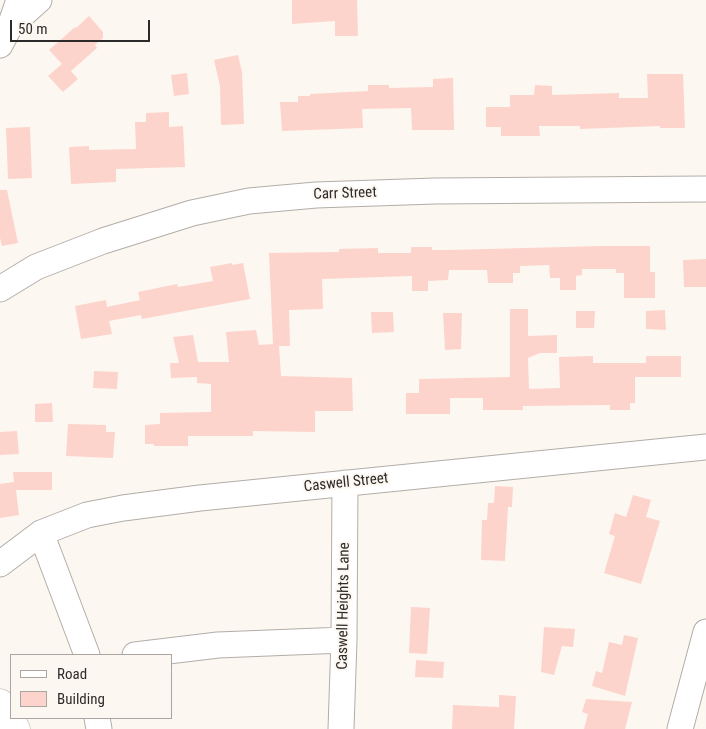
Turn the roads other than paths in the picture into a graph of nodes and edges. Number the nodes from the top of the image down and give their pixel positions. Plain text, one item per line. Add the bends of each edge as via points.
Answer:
1 (19, 0) edge
2 (39, 0) edge
3 (5, 35) edge
4 (706, 189) edge
5 (0, 289) edge
6 (706, 447) edge
7 (345, 483) junction
8 (41, 533) junction
9 (0, 564) edge
10 (706, 632) edge
11 (344, 640) junction
12 (87, 654) edge
13 (143, 654) edge
14 (0, 703) edge
15 (16, 729) edge
16 (341, 729) edge
17 (680, 729) edge

1 - 3 street
2 - 3 street
4 - 5 street, Carr Street via 425,191 249,201 192,213 103,241 36,267
6 - 7 street, Caswell Street
7 - 8 street, Caswell Street via 122,508 87,515
7 - 11 street, Caswell Heights Lane
8 - 9 street, Caswell Street
8 - 12 street
10 - 17 street
11 - 13 street via 218,645
11 - 16 street, Caswell Heights Lane
14 - 15 main road

